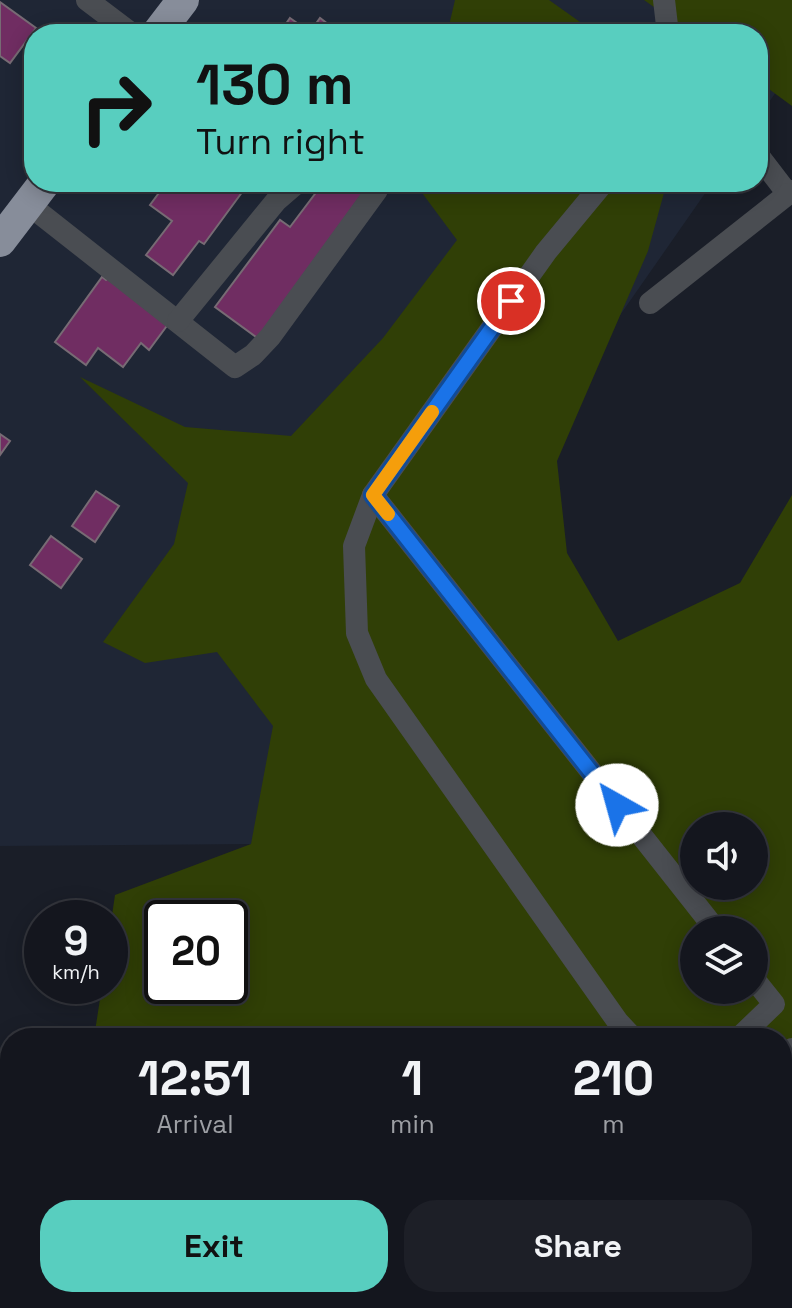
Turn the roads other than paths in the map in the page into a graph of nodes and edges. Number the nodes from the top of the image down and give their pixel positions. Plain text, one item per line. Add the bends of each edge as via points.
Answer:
1 (87, 0) edge
2 (183, 0) edge
3 (664, 0) edge
4 (119, 24) edge
5 (165, 24) edge
6 (667, 24) edge
7 (768, 167) edge
8 (286, 192) edge
9 (376, 192) edge
10 (596, 192) edge
11 (790, 192) edge
12 (37, 193) edge
13 (0, 241) edge
14 (650, 303) dead end
15 (178, 321) junction
16 (373, 495) junction
17 (705, 916) edge
18 (768, 996) edge
19 (624, 1028) edge
20 (749, 1028) edge

1 - 4 lane
2 - 5 highway
3 - 6 lane
7 - 11 lane
8 - 15 lane
9 - 15 lane via 270,337 235,367
10 - 16 lane via 546,252
11 - 14 lane
12 - 13 highway
12 - 15 lane
16 - 17 lane
16 - 19 lane via 354,546 357,633 376,679
18 - 20 lane via 774,1004

